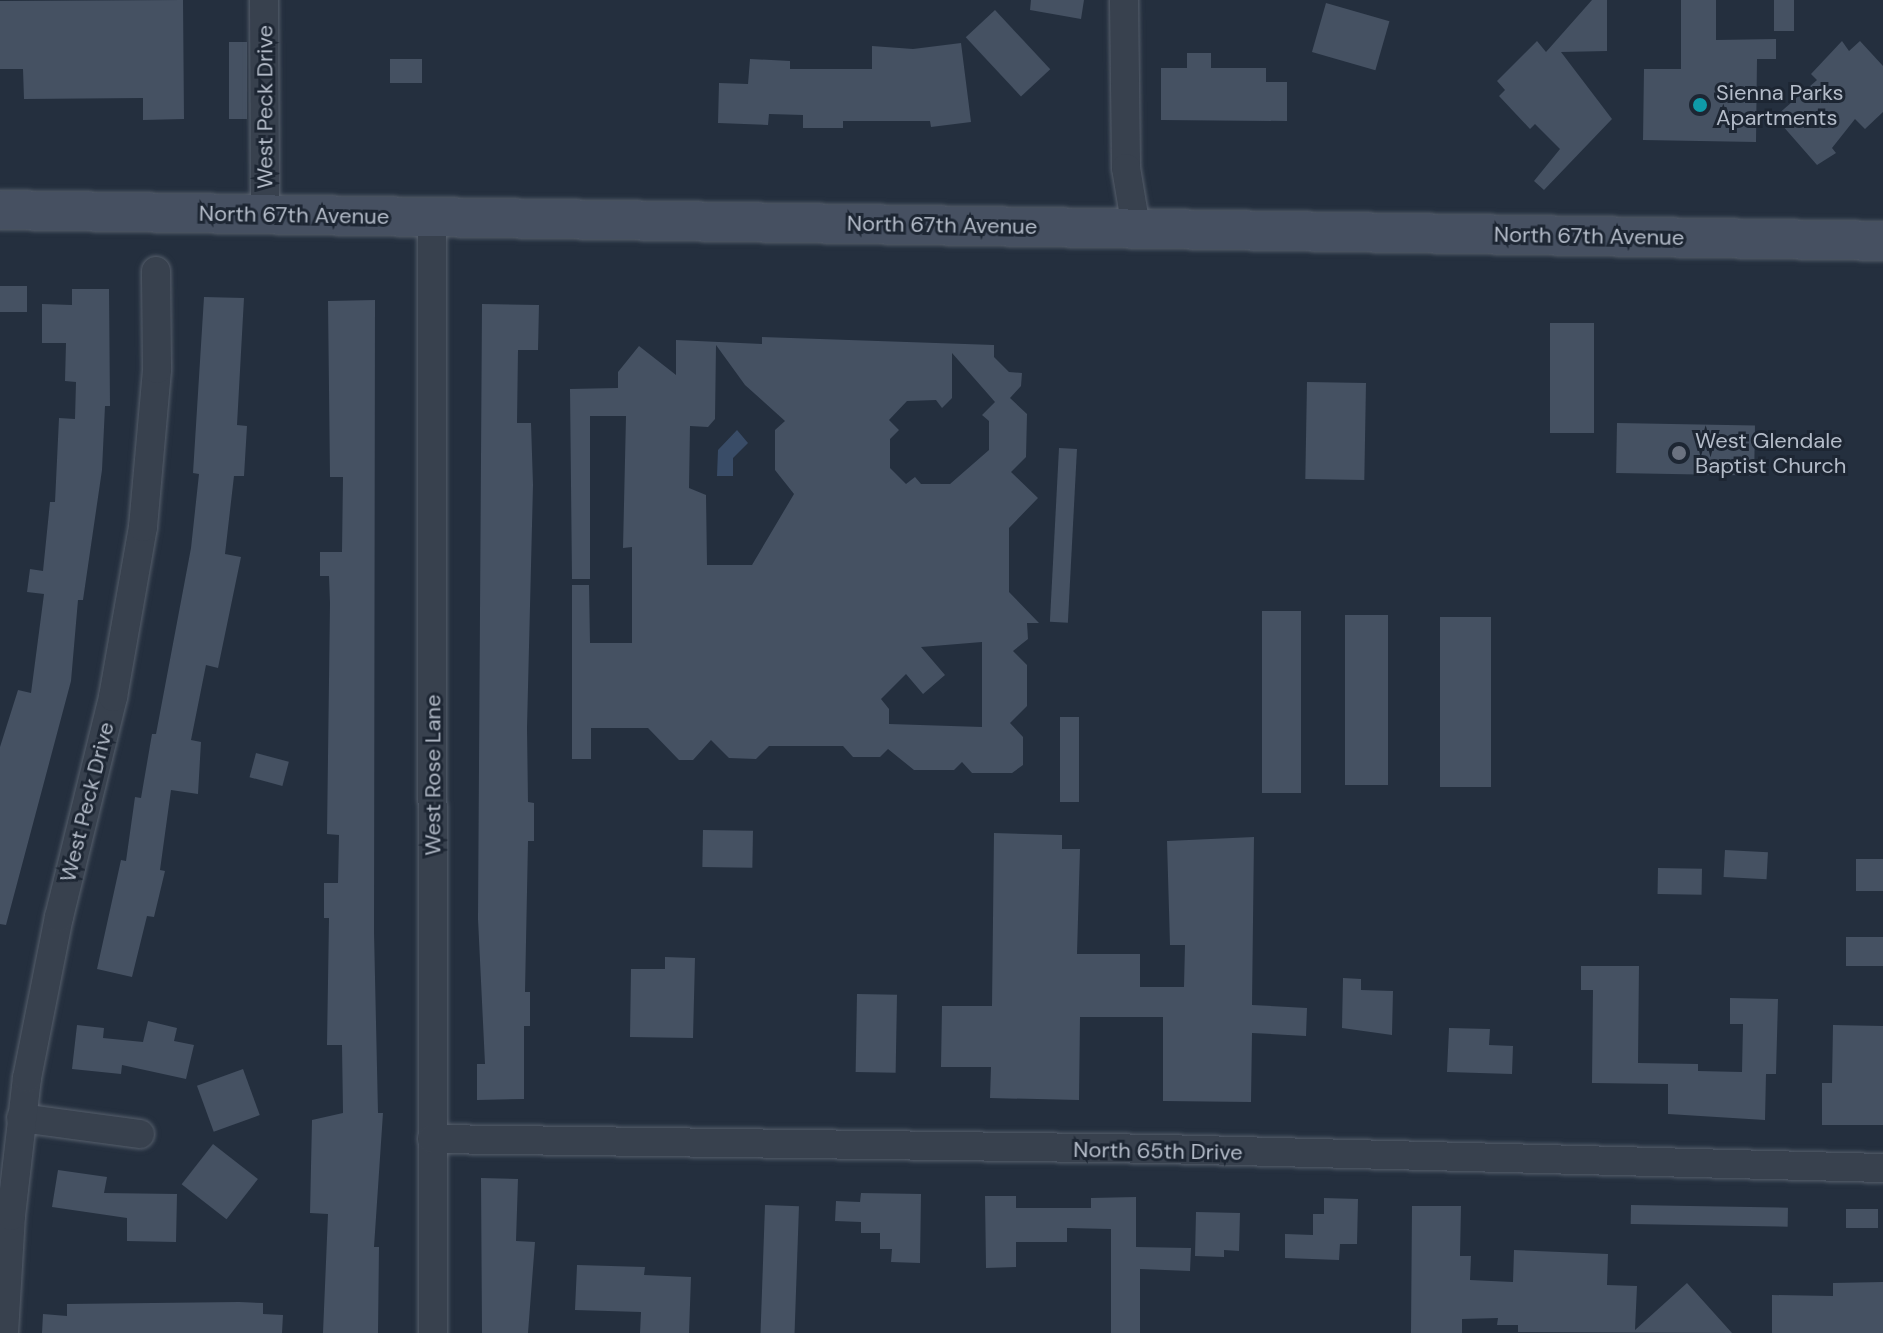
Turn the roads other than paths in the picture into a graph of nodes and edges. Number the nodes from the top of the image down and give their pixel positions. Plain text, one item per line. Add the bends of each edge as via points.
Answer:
1 (264, 0) edge
2 (1124, 0) edge
3 (0, 210) edge
4 (265, 214) junction
5 (432, 217) junction
6 (1136, 228) junction
7 (1883, 241) edge
8 (156, 271) dead end
9 (21, 1118) junction
10 (140, 1134) dead end
11 (432, 1139) junction
12 (1883, 1168) edge
13 (4, 1333) edge
14 (433, 1333) edge

1 - 4 street, West Peck Drive
2 - 6 street via 1126,168
3 - 4 main road, North 67th Avenue
4 - 5 main road, North 67th Avenue
5 - 6 main road, North 67th Avenue
5 - 11 street, West Rose Lane
6 - 7 main road, North 67th Avenue
8 - 9 street, West Peck Drive via 154,410 134,586 101,755 44,987
9 - 10 street
9 - 13 street, West Peck Drive
11 - 12 street, North 65th Drive via 1155,1149
11 - 14 street, West Rose Lane

